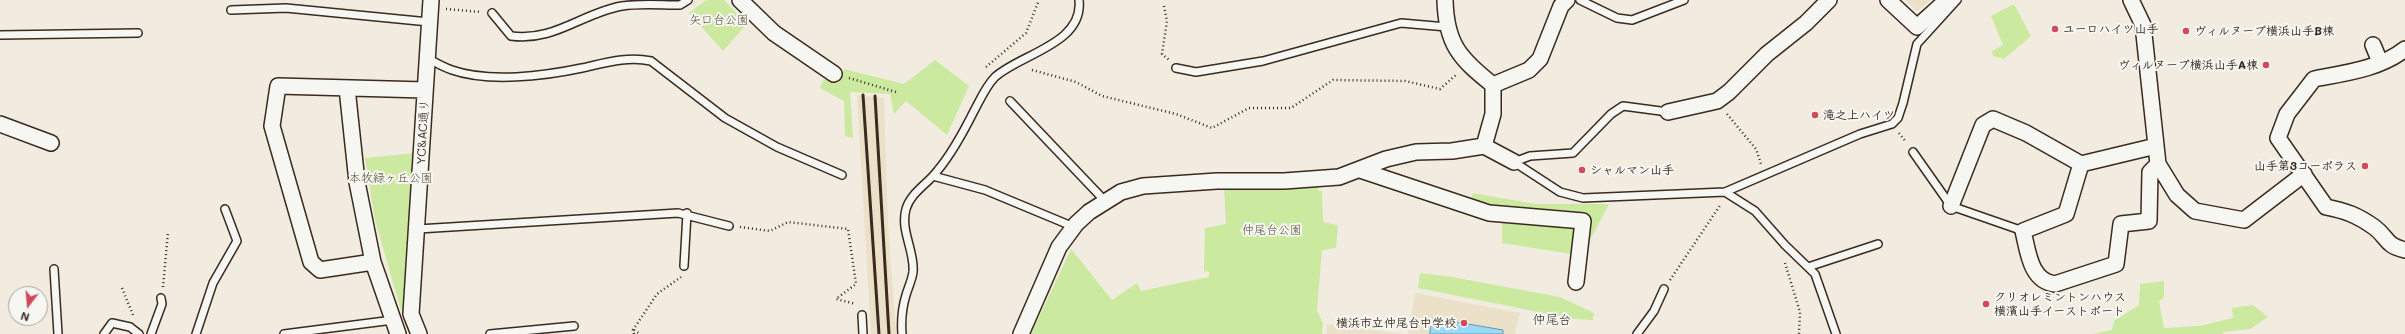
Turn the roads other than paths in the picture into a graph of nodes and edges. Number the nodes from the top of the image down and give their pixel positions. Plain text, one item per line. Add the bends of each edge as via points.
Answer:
1 (688, 0) edge
2 (740, 0) edge
3 (1079, 0) edge
4 (1445, 0) edge
5 (1567, 0) edge
6 (1580, 0) edge
7 (1684, 0) edge
8 (1829, 0) edge
9 (1888, 0) edge
10 (1947, 0) edge
11 (1957, 0) edge
12 (2131, 0) edge
13 (430, 6) edge
14 (231, 10) dead end
15 (492, 13) road end
16 (1447, 27) junction
17 (138, 33) dead end
18 (0, 35) edge
19 (2373, 45) dead end
20 (2405, 49) edge
21 (427, 58) junction
22 (2380, 62) junction
23 (1174, 65) road end
24 (834, 74) road end
25 (1493, 85) junction
26 (347, 88) junction
27 (425, 90) junction
28 (1010, 101) dead end
29 (1668, 112) joint
30 (0, 124) edge
31 (51, 143) dead end
32 (1484, 146) junction
33 (2156, 146) junction
34 (1913, 152) road end
35 (1514, 162) junction
36 (2081, 164) junction
37 (2158, 164) junction
38 (1360, 170) junction
39 (2304, 174) junction
40 (842, 175) dead end
41 (933, 176) junction
42 (1725, 192) junction
43 (1106, 201) junction
44 (1951, 206) junction
45 (225, 210) dead end
46 (687, 214) junction
47 (729, 226) road end
48 (1074, 227) junction
49 (418, 229) junction
50 (2023, 231) junction
51 (1878, 244) dead end
52 (2405, 250) edge
53 (373, 262) junction
54 (684, 266) dead end
55 (1808, 267) junction
56 (54, 269) dead end
57 (1576, 282) dead end
58 (1664, 289) road end
59 (161, 298) dead end
60 (862, 315) road end
61 (393, 320) junction
62 (574, 326) dead end
63 (137, 330) edge
64 (559, 331) edge
65 (58, 334) edge
66 (104, 334) edge
67 (151, 334) edge
68 (196, 334) edge
69 (284, 334) edge
70 (398, 334) edge
71 (419, 334) edge
72 (490, 334) edge
73 (863, 334) edge
74 (902, 334) edge
75 (1021, 334) edge
76 (1636, 334) edge
77 (1836, 334) edge

1 - 15 lane via 680,5 621,6 554,32 528,38 511,36
2 - 24 street via 774,33
3 - 41 lane via 1077,18 1072,28 1052,45 1014,64 995,78 985,91 956,146
4 - 16 street
5 - 25 street via 1561,6 1540,59 1529,70
6 - 7 lane via 1617,18 1632,20
8 - 29 street via 1806,23 1767,54 1730,92 1717,101
9 - 10 street via 1917,27
11 - 42 lane via 1917,44 1903,103 1898,118 1892,124 1860,134
12 - 33 street via 2142,25
13 - 14 lane
13 - 21 street, YC&AC通り
16 - 23 lane via 1401,23 1263,61 1196,72
16 - 25 street via 1468,66
17 - 18 lane
19 - 22 street
20 - 22 street via 2396,56
21 - 27 street, YC&AC通り
21 - 40 lane via 451,70 490,76 542,76 620,60 637,58 651,61 725,118 777,147
22 - 39 street via 2363,69 2314,79 2287,114 2278,138
25 - 32 street via 1493,114
26 - 27 street
26 - 53 street via 357,182
26 - 53 street via 278,86 272,126 311,262 320,270
27 - 49 street, YC&AC通り
28 - 43 lane
29 - 35 lane via 1623,106 1611,114 1573,153 1530,156
30 - 31 street
32 - 35 street
32 - 38 street via 1452,151 1416,152 1386,159
33 - 36 street
33 - 37 street
34 - 44 lane
35 - 42 lane via 1560,192 1583,198
36 - 44 street via 2026,133 1993,120 1983,124
36 - 50 street via 2066,214
37 - 39 street via 2177,195 2195,211 2244,220
37 - 50 street via 2150,172 2149,221 2121,224 2116,264 2055,284 2048,283 2040,279 2033,269
38 - 43 street via 1339,177 1315,180 1217,181 1143,186 1121,192
38 - 57 street via 1489,213 1583,221
39 - 52 street via 2326,207 2352,212 2376,229 2391,247
41 - 48 lane via 985,190
41 - 74 lane via 914,194 906,210 904,228 913,272 901,321
42 - 55 lane via 1755,211
43 - 48 street via 1089,212
44 - 50 lane
45 - 68 lane via 237,241 213,283
46 - 47 lane
46 - 49 lane via 613,215
46 - 54 lane
48 - 75 street via 1059,247
49 - 71 street, YC&AC通り via 411,314
51 - 55 lane
53 - 61 street
55 - 77 lane via 1815,274
56 - 65 lane
58 - 76 lane via 1654,311
59 - 67 lane via 162,304
60 - 73 lane
61 - 69 lane
61 - 70 street
62 - 64 lane
63 - 66 lane via 112,323
64 - 72 lane

